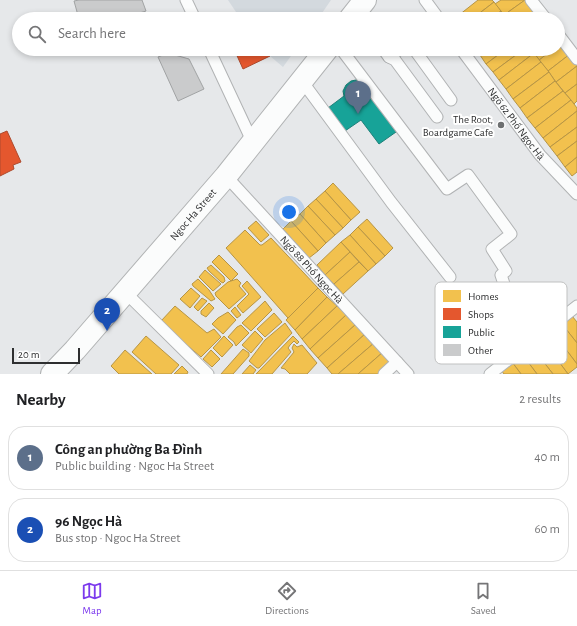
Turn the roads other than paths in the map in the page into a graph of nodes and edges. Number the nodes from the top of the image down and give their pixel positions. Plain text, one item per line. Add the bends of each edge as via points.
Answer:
1 (186, 0) edge
2 (425, 0) edge
3 (531, 0) edge
4 (192, 12) edge
5 (434, 12) edge
6 (540, 12) edge
7 (565, 43) edge
8 (212, 56) edge
9 (322, 56) edge
10 (345, 56) edge
11 (390, 56) edge
12 (419, 56) edge
13 (466, 56) edge
14 (577, 59) edge
15 (302, 81) junction
16 (451, 100) dead end
17 (437, 118) dead end
18 (253, 142) junction
19 (226, 176) junction
20 (577, 194) edge
21 (450, 277) dead end
22 (503, 282) edge
23 (125, 292) junction
24 (577, 306) edge
25 (567, 314) edge
26 (397, 362) junction
27 (503, 364) edge
28 (52, 374) edge
29 (208, 374) edge
30 (384, 374) edge
31 (408, 374) edge
32 (490, 374) edge

1 - 4 lane
2 - 5 lane
3 - 6 lane
7 - 14 lane
8 - 18 lane
9 - 15 street, Ngoc Ha Street
10 - 22 lane via 447,189 468,175 511,234 492,249 506,271 501,275
11 - 17 lane
12 - 16 lane
13 - 20 lane, Ngõ 62 Phố Ngọc Hà via 540,155
15 - 18 street, Ngoc Ha Street
15 - 21 lane
18 - 19 street, Ngoc Ha Street
19 - 23 street, Ngoc Ha Street
19 - 26 lane, Ngõ 88 Phố Ngọc Hà
23 - 28 street, Ngoc Ha Street
23 - 29 lane
24 - 25 lane
26 - 30 lane
26 - 31 lane
27 - 32 lane

